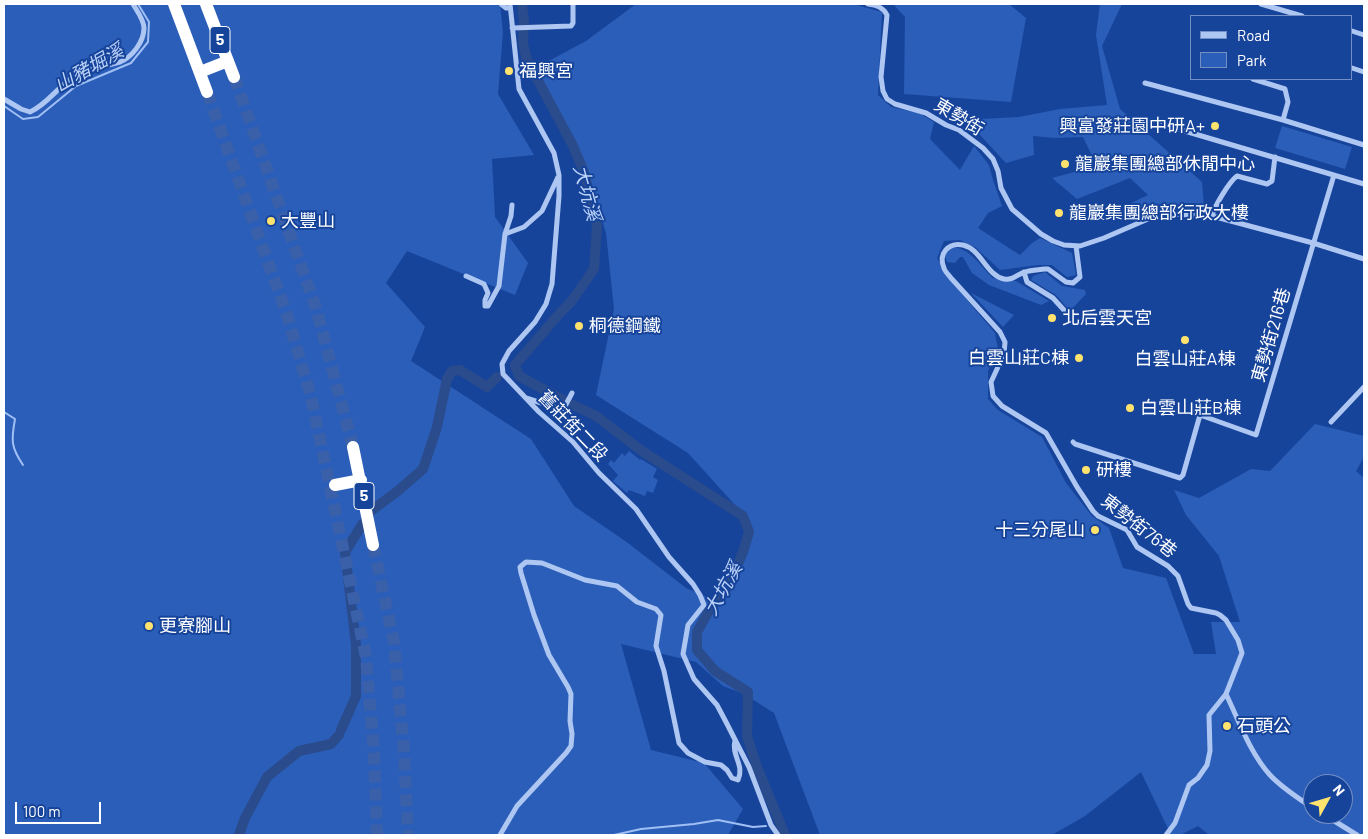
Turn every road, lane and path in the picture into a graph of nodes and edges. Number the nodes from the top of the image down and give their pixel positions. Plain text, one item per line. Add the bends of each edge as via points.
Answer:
1 (132, 4) edge
2 (174, 4) edge
3 (206, 4) edge
4 (501, 4) edge
5 (573, 4) edge
6 (868, 4) edge
7 (1261, 4) edge
8 (510, 6) edge
9 (1299, 15) edge
10 (515, 28) junction
11 (228, 61) junction
12 (200, 72) junction
13 (234, 77) tunnel mouth
14 (1256, 80) edge
15 (1145, 83) dead end
16 (207, 92) tunnel mouth
17 (4, 99) edge
18 (1283, 120) junction
19 (1161, 124) dead end
20 (1364, 145) edge
21 (1275, 157) junction
22 (559, 175) junction
23 (1334, 175) junction
24 (1364, 184) edge
25 (512, 205) dead end
26 (1212, 216) junction
27 (505, 234) junction
28 (1313, 242) junction
29 (1076, 246) junction
30 (1364, 258) edge
31 (1024, 272) junction
32 (466, 276) dead end
33 (1072, 319) dead end
34 (1364, 387) edge
35 (572, 393) dead end
36 (525, 398) junction
37 (1331, 422) dead end
38 (1073, 442) dead end
39 (353, 447) tunnel mouth
40 (361, 480) junction
41 (335, 485) dead end
42 (372, 545) tunnel mouth
43 (1226, 694) junction
44 (735, 739) junction
45 (1303, 800) edge
46 (1339, 824) edge
47 (500, 835) edge
48 (778, 835) edge
49 (1166, 835) edge
50 (1357, 835) edge

1 - 17 street via 144,27 137,48 123,61 71,78 49,100 30,112
2 - 12 highway, 5
3 - 11 highway, 5
4 - 8 street via 506,8
5 - 10 street via 571,26
6 - 29 street, 東勢街 via 878,6 887,15 881,77 887,99 926,113 973,139 993,159 1001,188 1012,209 1053,241
7 - 9 street
8 - 10 street, 舊莊街二段
10 - 22 street, 舊莊街二段 via 519,89 552,148
11 - 12 highway
11 - 13 highway, 5
12 - 16 highway, 5
14 - 18 street via 1285,89 1288,102
15 - 18 street
18 - 20 street
19 - 21 street
21 - 23 street
21 - 26 street via 1270,183 1237,176 1225,189
22 - 27 street via 542,212 524,227
22 - 36 street, 舊莊街二段 via 552,284 546,304 502,364 504,374
23 - 24 street
23 - 28 street, 東勢街216巷
25 - 27 street
26 - 28 street, 東勢街
26 - 29 street, 東勢街 via 1155,216 1089,244
27 - 32 street via 499,286 488,306 484,304 488,293 484,284
28 - 30 street, 東勢街
28 - 38 street, 東勢街216巷 via 1256,435 1200,415 1180,478
29 - 31 street via 1080,277 1073,282 1066,282 1048,269
31 - 33 street via 1027,282 1053,298
31 - 43 street, 東勢街76巷 via 1010,280 1002,279 973,251 960,244 952,245 942,255 944,268 951,278 1000,332 1005,342 1004,354 991,382 993,396 1002,406 1046,433 1093,511 1127,530 1137,547 1168,566 1178,576 1191,608 1216,613 1226,620 1242,653
34 - 37 street
35 - 36 street via 563,410
36 - 44 street, 舊莊街二段 via 573,442 636,509 700,595 704,605 688,625 683,654 694,679 717,705
39 - 40 highway, 5
40 - 41 highway
40 - 42 highway, 5
43 - 45 street via 1257,758 1269,774
43 - 49 street, 東勢街76巷 via 1208,715 1210,751 1207,765 1188,785 1175,823
44 - 47 street via 733,748 740,768 738,780 721,765 705,762 688,753 680,743 656,646 661,615 656,609 637,602 617,586 585,580 542,563 526,562 520,567 534,615 549,655 571,694 572,734 566,753 517,806
44 - 48 street, 舊莊街二段
46 - 50 street

